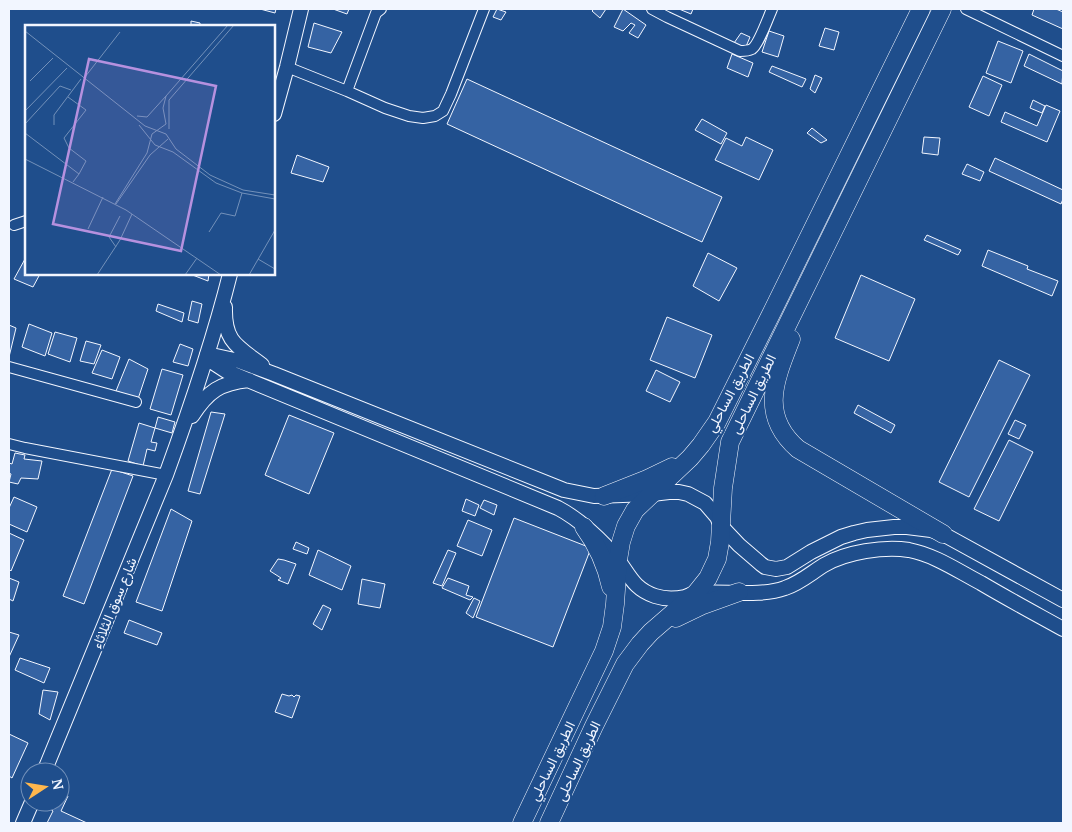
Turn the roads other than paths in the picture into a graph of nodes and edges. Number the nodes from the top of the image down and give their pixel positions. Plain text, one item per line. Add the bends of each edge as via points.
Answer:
1 (301, 9) edge
2 (381, 9) edge
3 (484, 9) edge
4 (652, 9) edge
5 (772, 9) edge
6 (921, 9) edge
7 (942, 9) edge
8 (966, 9) edge
9 (1063, 56) edge
10 (287, 67) junction
11 (347, 91) junction
12 (275, 110) edge
13 (25, 221) edge
14 (14, 224) dead end
15 (230, 275) edge
16 (810, 279) junction
17 (226, 291) junction
18 (206, 356) junction
19 (9, 367) edge
20 (274, 374) junction
21 (249, 380) junction
22 (136, 402) dead end
23 (182, 434) junction
24 (9, 444) edge
25 (690, 458) junction
26 (166, 475) junction
27 (652, 494) junction
28 (604, 496) junction
29 (721, 526) junction
30 (584, 527) junction
31 (943, 534) junction
32 (618, 560) junction
33 (739, 592) junction
34 (696, 593) junction
35 (1063, 600) edge
36 (615, 604) junction
37 (1063, 629) edge
38 (651, 632) junction
39 (48, 762) edge
40 (522, 823) edge
41 (549, 823) edge

1 - 10 street
2 - 11 street via 376,13
3 - 11 street via 451,94 443,111 436,116 408,116
4 - 5 street via 740,51 751,50 757,45
6 - 25 highway, الطريق الساحلي via 717,422
7 - 16 highway, الطريق الساحلى
8 - 9 street
10 - 11 street
10 - 12 street
13 - 14 street
15 - 17 street
16 - 29 highway, الطريق الساحلى via 730,442
16 - 31 highway via 774,391 774,410 780,428 798,449
17 - 18 street
17 - 20 street via 225,318 229,335 240,349
18 - 20 street via 239,361
18 - 21 street via 219,367
18 - 23 street
19 - 22 street
20 - 28 street via 564,490
21 - 23 street via 230,383 212,391
21 - 30 street via 558,508
23 - 26 street, شارع سوق الثلاثاء
24 - 26 street
25 - 27 highway, الطريق الساحلي
25 - 28 highway
26 - 39 street, شارع سوق الثلاثاء
27 - 28 street
27 - 29 street via 679,492 697,497 712,509
27 - 32 highway, الطريق الساحلي via 635,510 626,526
29 - 31 street via 760,564 776,569 787,567 841,538 867,530 906,527
29 - 34 highway, الطريق الساحلى via 717,559
30 - 32 street
30 - 36 highway via 606,566
31 - 35 street
32 - 34 street via 628,577 654,596 675,598
32 - 36 highway, الطريق الساحلي
33 - 34 street
33 - 37 street via 786,588 825,565 861,552 909,550 954,568
33 - 38 highway via 703,605
34 - 38 highway, الطريق الساحلى
36 - 40 highway, الطريق الساحلي via 604,651
38 - 41 highway, الطريق الساحلى via 626,664

